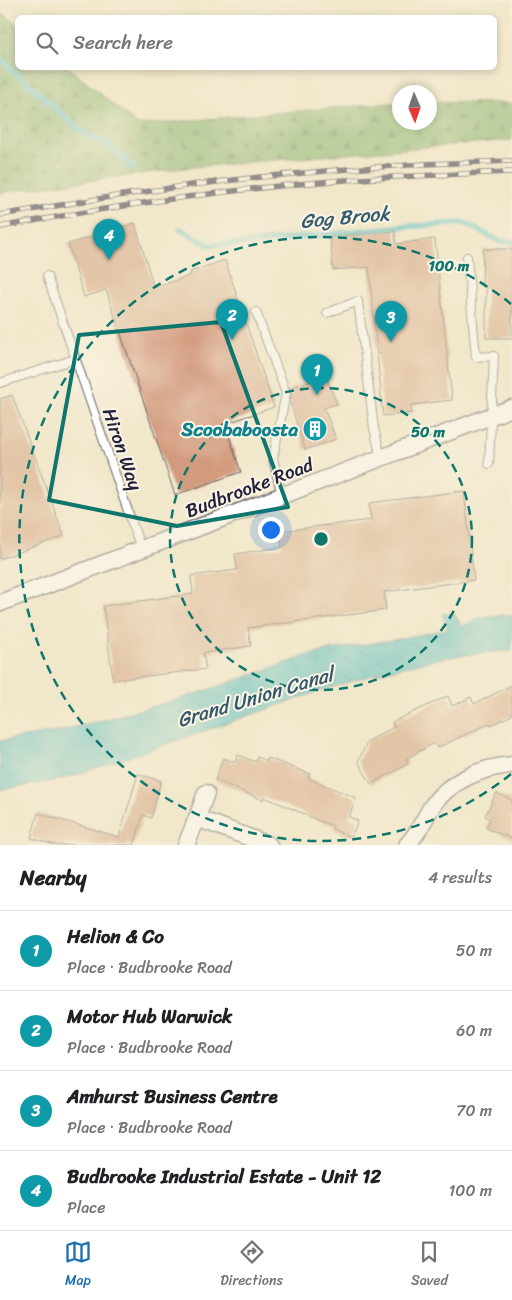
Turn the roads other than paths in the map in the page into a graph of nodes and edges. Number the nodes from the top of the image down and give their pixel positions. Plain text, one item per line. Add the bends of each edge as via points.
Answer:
1 (468, 257) dead end
2 (47, 276) dead end
3 (256, 312) dead end
4 (327, 313) dead end
5 (75, 358) junction
6 (0, 384) edge
7 (512, 408) edge
8 (490, 416) junction
9 (381, 458) junction
10 (489, 464) dead end
11 (282, 496) junction
12 (141, 549) junction
13 (0, 603) edge
14 (512, 765) edge
15 (206, 792) dead end
16 (197, 818) junction
17 (186, 845) edge
18 (269, 845) edge
19 (407, 845) edge

1 - 8 lane via 476,357 494,356
2 - 5 lane, Hiron Way
3 - 11 lane via 286,392 273,458
4 - 9 lane via 358,301 374,428
5 - 6 lane
5 - 12 lane, Hiron Way
7 - 8 street, Budbrooke Road
8 - 9 street, Budbrooke Road
8 - 10 lane
9 - 11 street, Budbrooke Road
11 - 12 street, Budbrooke Road
12 - 13 street, Budbrooke Road
14 - 19 street via 473,775 445,792
15 - 16 street
16 - 17 street
16 - 18 street

